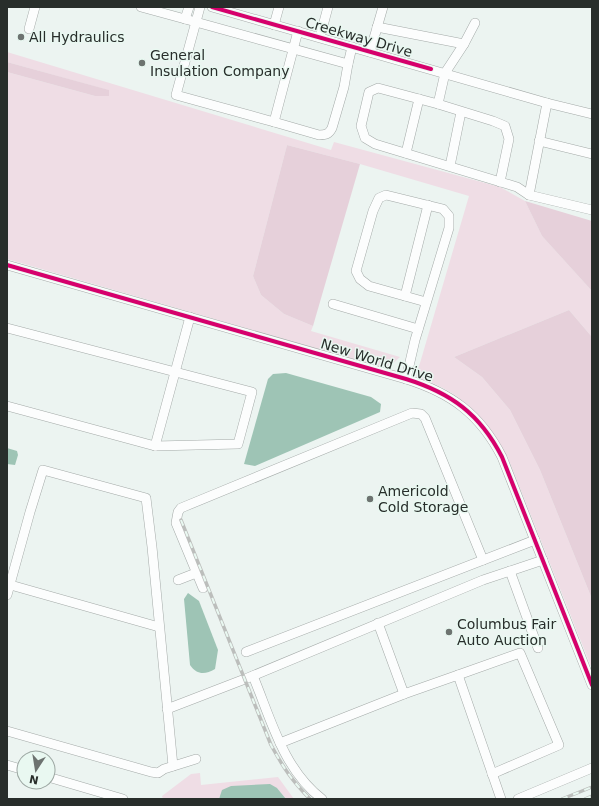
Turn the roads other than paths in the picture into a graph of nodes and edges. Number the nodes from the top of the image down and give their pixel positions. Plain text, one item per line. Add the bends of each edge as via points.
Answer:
1 (35, 7) edge
2 (141, 7) edge
3 (189, 7) edge
4 (200, 7) edge
5 (212, 7) edge
6 (279, 7) edge
7 (328, 7) edge
8 (383, 7) edge
9 (185, 19) junction
10 (196, 22) junction
11 (475, 23) dead end
12 (274, 24) junction
13 (377, 27) junction
14 (29, 29) dead end
15 (298, 31) junction
16 (320, 38) junction
17 (464, 44) junction
18 (352, 47) junction
19 (294, 49) junction
20 (370, 52) junction
21 (348, 64) junction
22 (446, 73) junction
23 (419, 99) junction
24 (547, 103) junction
25 (438, 104) junction
26 (461, 112) junction
27 (592, 114) edge
28 (274, 122) junction
29 (540, 141) junction
30 (406, 153) junction
31 (592, 154) edge
32 (450, 166) junction
33 (500, 182) junction
34 (529, 194) junction
35 (428, 205) junction
36 (592, 210) edge
37 (7, 266) edge
38 (405, 296) junction
39 (426, 302) junction
40 (333, 304) dead end
41 (190, 317) junction
42 (7, 328) edge
43 (418, 329) junction
44 (174, 372) junction
45 (406, 378) junction
46 (7, 406) edge
47 (155, 446) junction
48 (535, 540) junction
49 (483, 560) junction
50 (543, 560) junction
51 (510, 570) junction
52 (196, 573) junction
53 (178, 580) dead end
54 (8, 584) edge
55 (203, 588) dead end
56 (7, 595) edge
57 (378, 623) junction
58 (159, 627) junction
59 (538, 648) dead end
60 (246, 652) dead end
61 (458, 675) junction
62 (253, 676) junction
63 (592, 685) edge
64 (404, 694) junction
65 (167, 709) junction
66 (7, 731) edge
67 (280, 743) junction
68 (196, 759) dead end
69 (173, 766) junction
70 (592, 768) edge
71 (492, 774) junction
72 (56, 779) edge
73 (123, 799) edge
74 (322, 799) edge
75 (501, 799) edge
76 (518, 799) edge

1 - 14 street
2 - 9 street
3 - 9 street
4 - 10 street
5 - 12 street, Creekway Drive
6 - 12 street
7 - 16 street
8 - 13 street
9 - 10 street
10 - 19 street
10 - 28 street via 176,95
11 - 17 street
12 - 15 street, Creekway Drive
13 - 17 street
13 - 20 street
15 - 16 street, Creekway Drive
15 - 19 street
16 - 18 street, Creekway Drive
17 - 22 street
18 - 20 street, Creekway Drive
18 - 21 street
19 - 21 street
19 - 28 street
20 - 22 street, Creekway Drive
21 - 28 street via 330,133 319,135
22 - 24 street, Creekway Drive
22 - 25 street
23 - 25 street
23 - 30 street
23 - 30 street via 378,88 368,92 362,126 365,138 375,144
24 - 27 street, Creekway Drive
24 - 29 street
25 - 26 street
26 - 32 street
26 - 33 street via 505,126 509,139
29 - 31 street
29 - 34 street
30 - 32 street
32 - 33 street
33 - 34 street
34 - 36 street
35 - 38 street
35 - 38 street via 386,195 380,198 373,211 356,271 360,280 369,286
35 - 39 street via 443,209 449,216 449,228
37 - 41 street, New World Drive
38 - 39 street
39 - 43 street
40 - 43 street
41 - 44 street
41 - 45 street, New World Drive
42 - 44 street
43 - 45 street
44 - 47 street
44 - 47 street via 252,392 238,444
45 - 48 street, New World Drive via 437,390 456,402 494,441
46 - 47 street
48 - 49 street
48 - 50 street, New World Drive
49 - 52 street via 425,418 421,414 412,413 181,508 176,523
49 - 60 street
50 - 51 street
50 - 63 street, New World Drive
51 - 57 street
51 - 59 street
52 - 53 street
52 - 55 street
54 - 56 street
54 - 58 street
54 - 58 street via 43,470 146,498
57 - 62 street
57 - 64 street
58 - 65 street
61 - 64 street
61 - 71 street
61 - 71 street via 520,653 559,745
62 - 65 street
62 - 67 street
64 - 67 street
65 - 69 street
66 - 69 street via 151,772
67 - 74 street via 295,771
68 - 69 street
70 - 76 street
71 - 75 street
72 - 73 street

